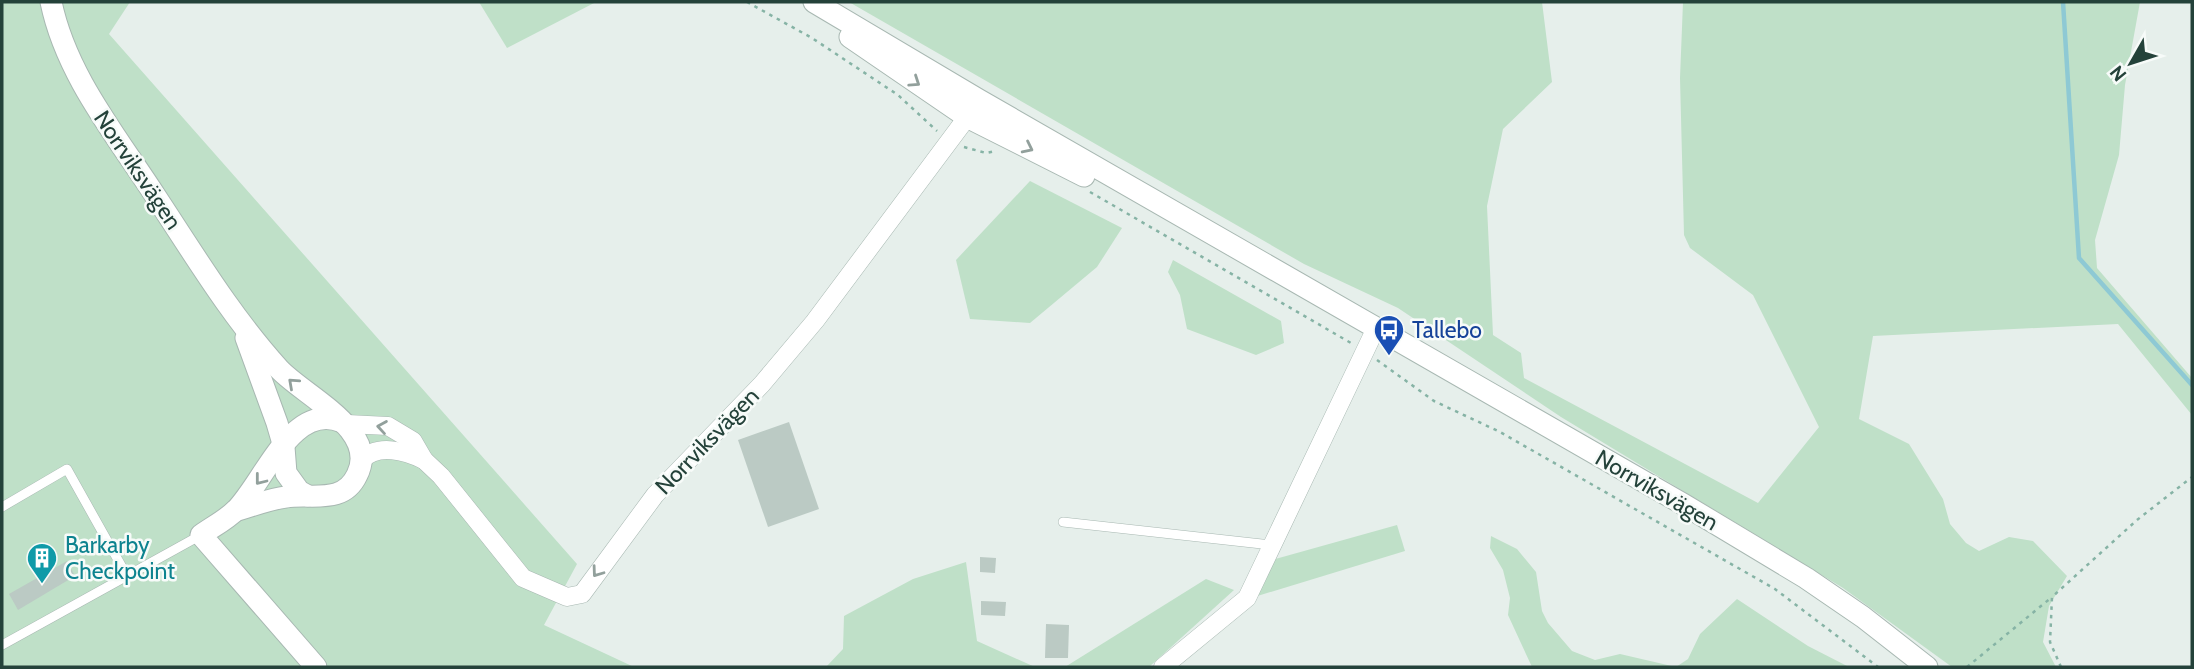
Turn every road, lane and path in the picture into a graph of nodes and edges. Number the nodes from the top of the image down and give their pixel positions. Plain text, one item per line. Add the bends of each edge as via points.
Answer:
1 (51, 2) edge
2 (747, 2) edge
3 (798, 2) edge
4 (814, 2) edge
5 (861, 28) junction
6 (973, 109) junction
7 (950, 140) junction
8 (997, 151) dead end
9 (1076, 156) junction
10 (1081, 187) dead end
11 (1235, 246) junction
12 (1376, 328) junction
13 (243, 330) junction
14 (1366, 351) junction
15 (347, 424) junction
16 (284, 447) junction
17 (424, 460) junction
18 (362, 461) junction
19 (2192, 477) edge
20 (312, 496) junction
21 (2, 507) edge
22 (235, 511) junction
23 (1063, 522) dead end
24 (201, 535) junction
25 (1271, 545) junction
26 (127, 576) junction
27 (2052, 597) junction
28 (3, 642) edge
29 (316, 667) edge
30 (1163, 667) edge
31 (1878, 667) edge
32 (1927, 667) edge
33 (1967, 667) edge
34 (2061, 667) edge

1 - 13 street, Norrviksvägen via 82,83
2 - 7 path via 898,95
3 -> 6 street, Norrviksvägen
4 - 5 street, Norrviksvägen
5 - 6 street, Norrviksvägen
5 - 9 street, Norrviksvägen via 922,56 986,94
6 - 7 street, Norrviksvägen
6 - 9 street, Norrviksvägen
6 -> 11 street, Norrviksvägen
7 - 8 path via 973,151
7 -> 17 street, Norrviksvägen via 815,321 637,517 582,594 567,597 523,578
9 - 11 street, Norrviksvägen
10 - 14 path
11 - 12 street, Norrviksvägen
12 - 14 street
12 - 32 street, Norrviksvägen via 1806,578
15 -> 13 street, Norrviksvägen via 293,383
13 - 16 street, Norrviksvägen
14 - 25 street
14 - 31 path via 1434,401 1500,432 1775,589
15 - 16 street, Norrviksvägen via 334,418 310,420 289,435
17 -> 15 street, Norrviksvägen via 413,441 388,426
15 - 18 street, Norrviksvägen
16 - 20 street, Norrviksvägen via 285,473 299,491
16 -> 22 street, Norrviksvägen
17 - 18 street via 402,450 376,453
18 - 20 street, Norrviksvägen via 351,485 328,497
19 - 27 path
20 - 22 street, Norrviksvägen via 286,497
21 - 26 lane via 67,469
22 - 24 street, Norrviksvägen
23 - 25 lane
24 - 26 lane, Norrviksvägen
24 - 29 street
25 - 30 street via 1247,598
26 - 28 lane, Norrviksvägen
27 - 33 path
27 - 34 path via 2050,642

